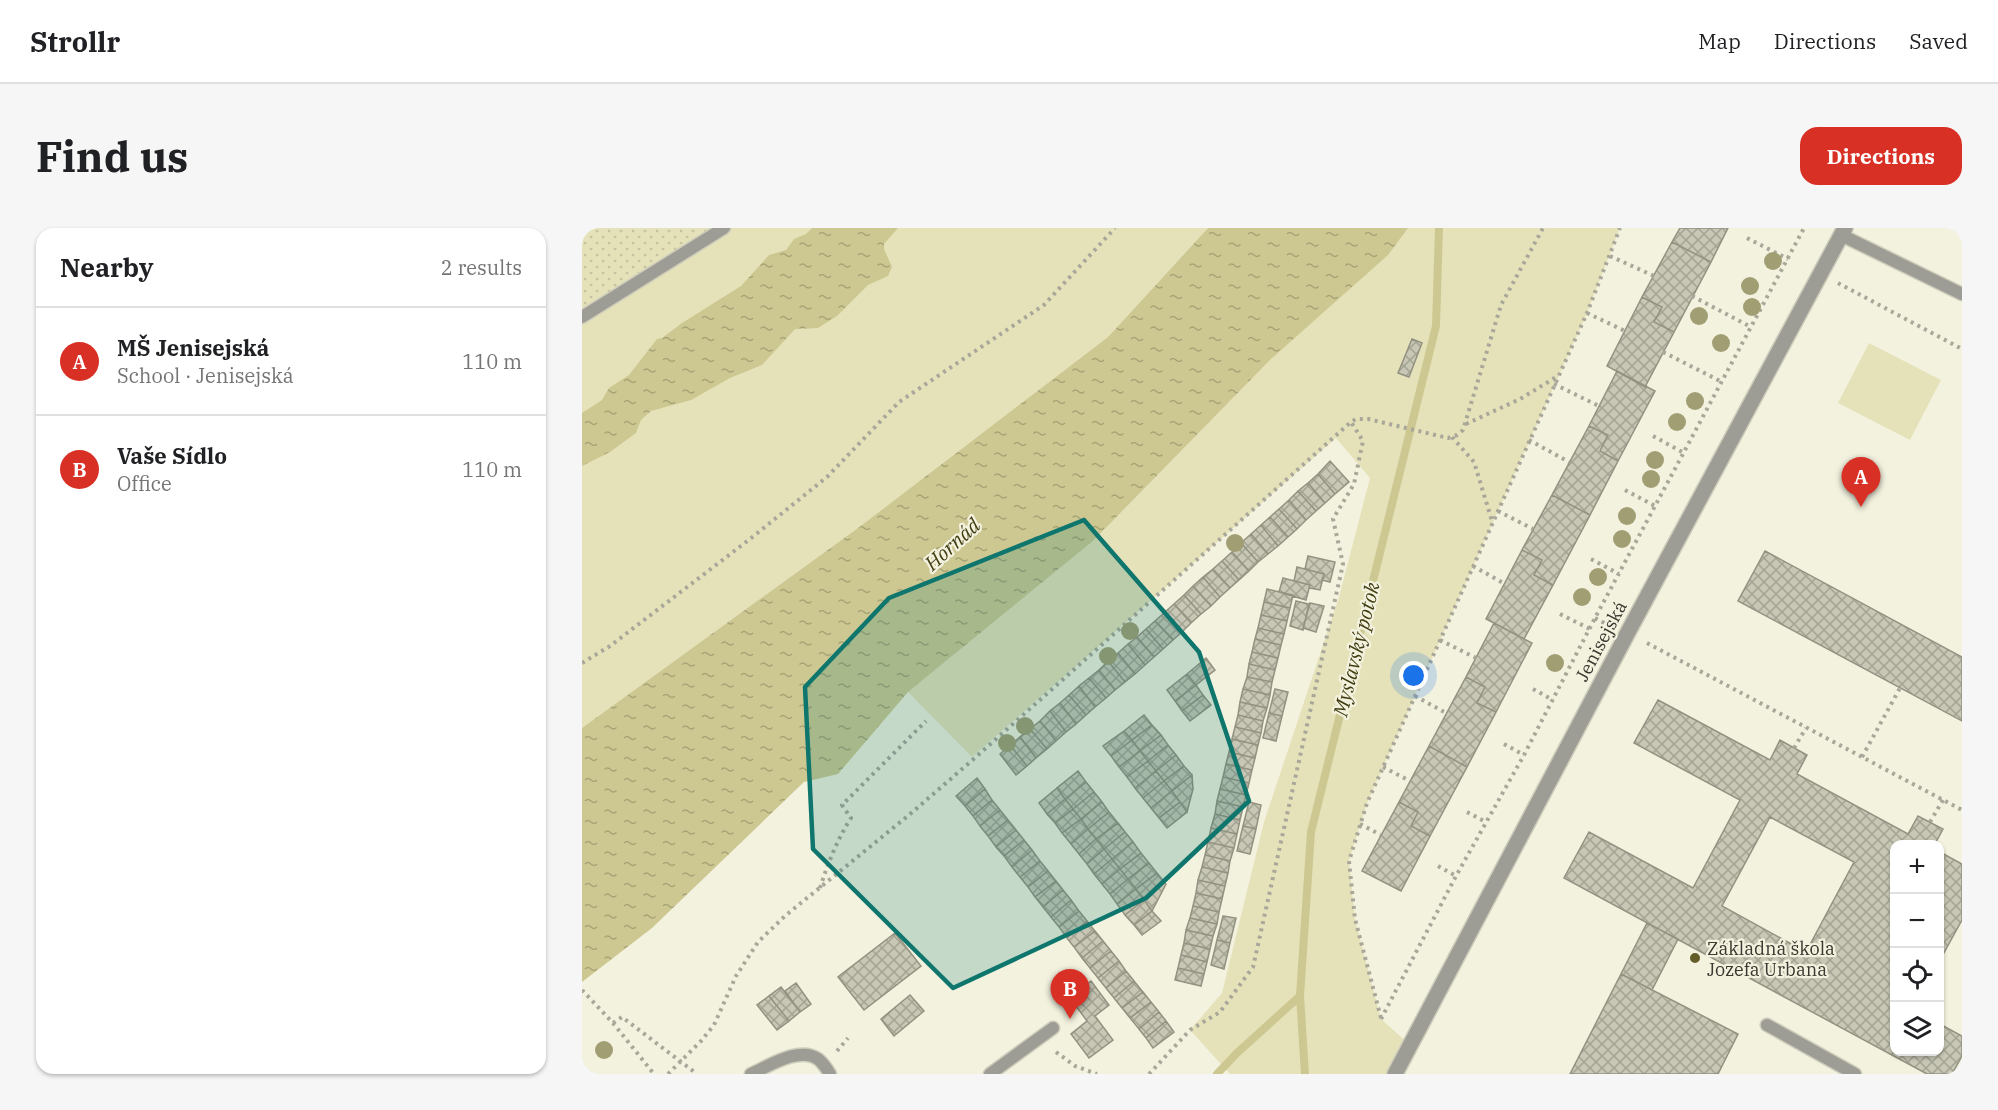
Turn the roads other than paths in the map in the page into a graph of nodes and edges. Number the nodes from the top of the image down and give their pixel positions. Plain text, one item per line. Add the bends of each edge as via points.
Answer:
1 (724, 228) edge
2 (1843, 231) edge
3 (1962, 294) edge
4 (582, 317) edge
5 (1767, 1024) dead end
6 (1053, 1028) dead end
7 (751, 1074) edge
8 (830, 1074) edge
9 (990, 1074) edge
10 (1395, 1074) edge
11 (1855, 1074) edge

1 - 4 lane
2 - 3 lane
2 - 10 street, Jenisejská
5 - 11 lane
6 - 9 lane
7 - 8 lane via 808,1054

